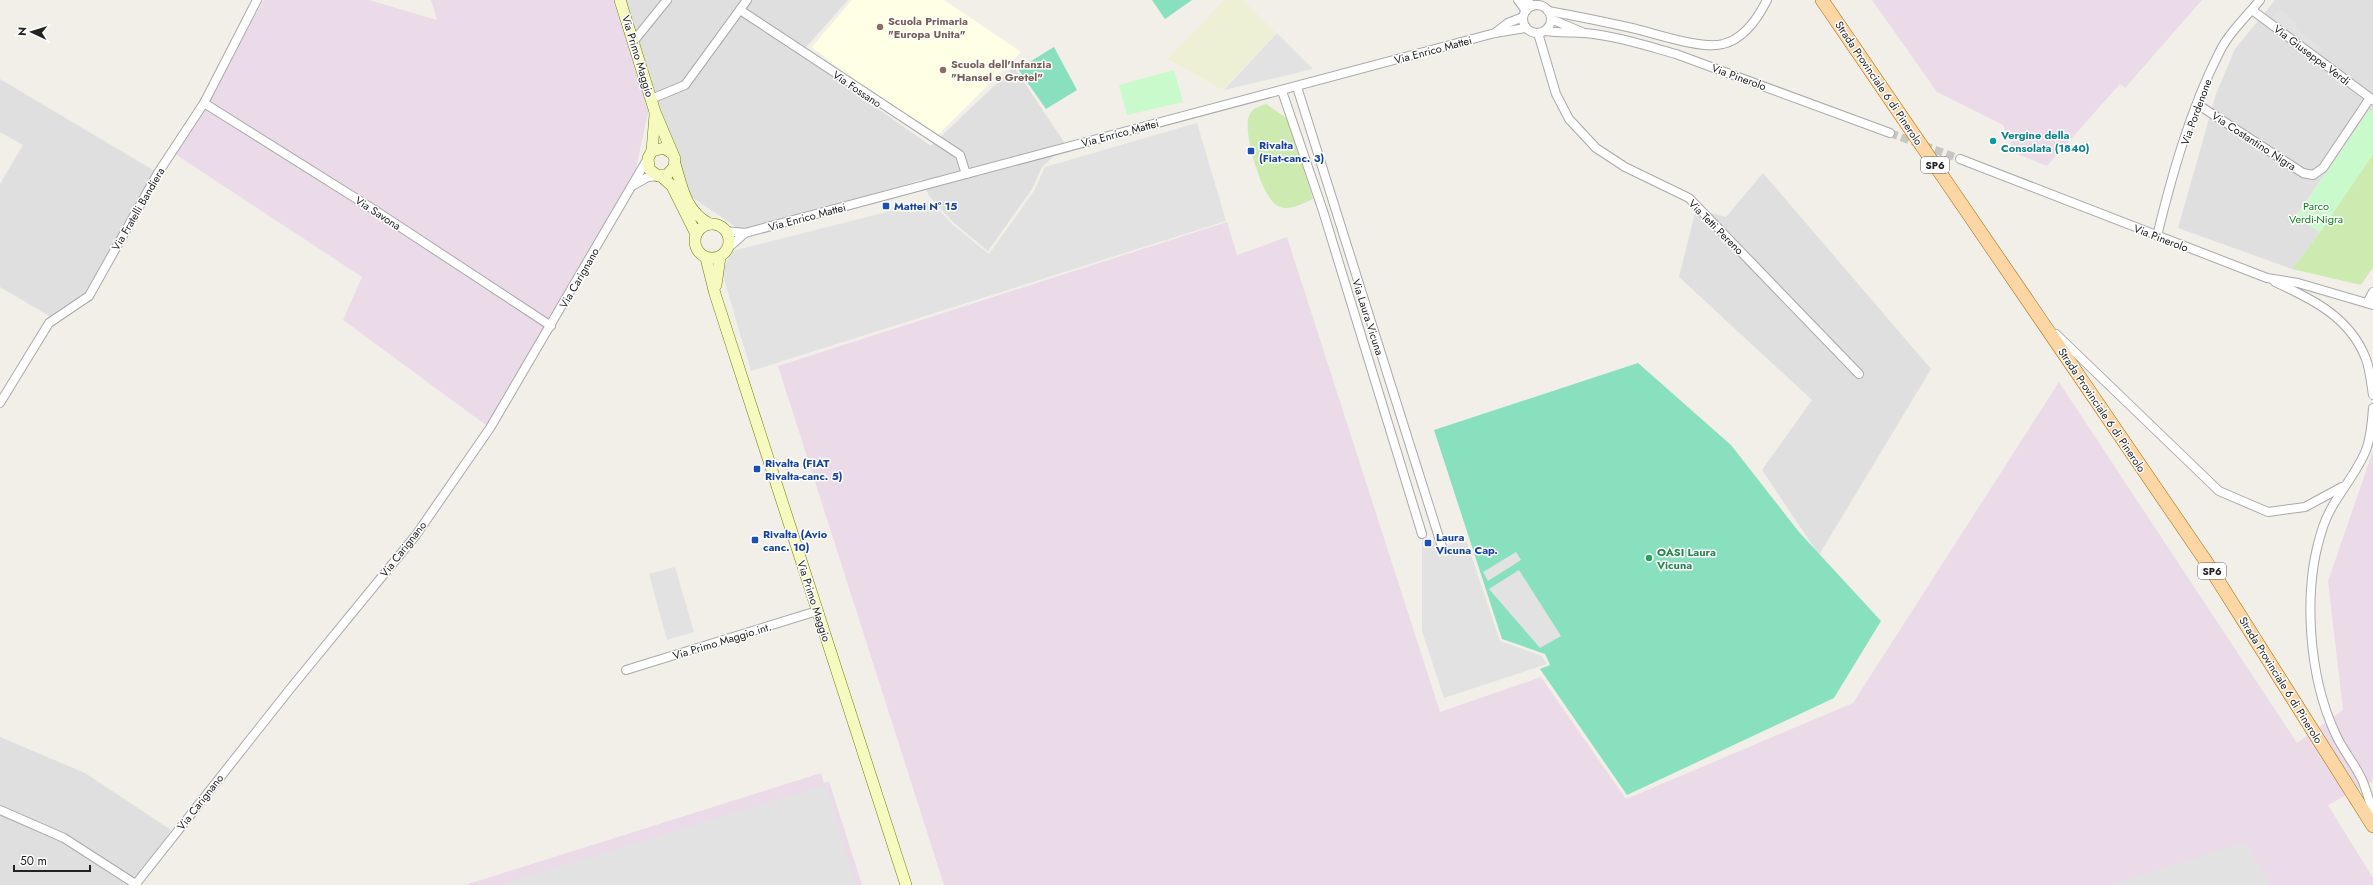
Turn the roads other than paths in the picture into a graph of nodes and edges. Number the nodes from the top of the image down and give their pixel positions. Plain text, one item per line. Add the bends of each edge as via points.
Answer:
1 (257, 0) edge
2 (620, 0) edge
3 (668, 0) edge
4 (747, 0) edge
5 (1518, 0) edge
6 (1766, 0) edge
7 (1822, 0) edge
8 (2260, 0) edge
9 (1527, 9) edge
10 (740, 10) junction
11 (2252, 10) junction
12 (1549, 15) junction
13 (1526, 28) junction
14 (1542, 32) junction
15 (1495, 33) junction
16 (1585, 33) junction
17 (633, 42) junction
18 (1297, 86) junction
19 (1282, 91) junction
20 (651, 99) junction
21 (2372, 99) edge
22 (204, 103) junction
23 (2197, 104) junction
24 (655, 112) junction
25 (1890, 133) tunnel mouth
26 (650, 154) junction
27 (674, 159) junction
28 (1960, 160) tunnel mouth
29 (966, 174) junction
30 (661, 176) junction
31 (632, 187) junction
32 (710, 224) junction
33 (726, 231) junction
34 (745, 233) junction
35 (696, 234) junction
36 (2157, 236) junction
37 (728, 248) junction
38 (720, 257) junction
39 (706, 258) junction
40 (2267, 278) junction
41 (2373, 292) edge
42 (715, 294) junction
43 (2370, 304) edge
44 (2043, 322) junction
45 (551, 326) junction
46 (1859, 374) dead end
47 (2373, 395) edge
48 (0, 402) edge
49 (2373, 408) edge
50 (2342, 487) junction
51 (1422, 534) dead end
52 (1442, 547) dead end
53 (817, 611) junction
54 (626, 670) dead end
55 (0, 810) edge
56 (2373, 814) edge
57 (2373, 826) edge
58 (136, 885) edge
59 (906, 885) edge

1 - 22 street, Via Fratelli Bandiera
2 - 17 main road, Via Primo Maggio
3 - 17 street
4 - 10 street
5 - 9 street
6 - 12 street via 1750,28 1723,44 1706,45 1626,26
7 - 44 main road, Strada Provinciale 6 di Pinerolo / SP6
8 - 11 street, Via Pordenone
9 - 12 street via 1542,6
9 - 13 street
9 - 15 street, Via Enrico Mattei
10 - 20 street via 684,85
10 - 29 street, Via Fossano via 960,156
11 - 21 street, Via Giuseppe Verdi
11 - 23 street, Via Pordenone via 2219,52
12 - 14 street
12 - 16 street, Via Pinerolo
13 - 14 street, Via Pinerolo
13 - 15 street, Via Enrico Mattei
14 - 16 street, Via Pinerolo
14 - 46 street, Via Tetti Pereno via 1556,94 1569,119 1596,148 1625,167 1689,198
15 - 18 street, Via Enrico Mattei
16 - 25 street, Via Pinerolo via 1643,44 1676,54
17 - 20 main road, Via Primo Maggio
18 - 19 street, Via Enrico Mattei
18 - 52 street, Via Laura Vicuna
19 - 29 street, Via Enrico Mattei
19 - 51 street, Via Laura Vicuna
20 - 24 main road, Via Primo Maggio
21 - 23 street, Via Costantino Nigra via 2323,168 2313,175 2303,173
22 - 45 street, Via Savona via 376,211
22 - 48 street, Via Fratelli Bandiera via 158,173 88,296 49,323
23 - 36 street, Via Pordenone via 2165,202
24 - 26 main road, Via Primo Maggio
24 - 27 main road, Via Primo Maggio
26 - 27 main road via 664,148
26 - 30 main road via 649,169 654,175
26 - 31 street, Via Carignano
27 - 30 main road via 670,173
27 - 32 main road, Via Primo Maggio via 684,192 694,213
28 - 36 street, Via Pinerolo
29 - 34 street, Via Enrico Mattei
30 - 31 street via 648,178
30 - 35 main road via 672,186
31 - 45 street, Via Carignano
32 - 33 main road via 716,224
32 - 35 main road
33 - 34 street, Via Enrico Mattei
33 - 37 main road via 730,242
34 - 37 street, Via Enrico Mattei
35 - 39 main road via 697,250
36 - 40 street, Via Pinerolo
37 - 38 main road
38 - 39 main road
38 - 42 main road, Via Primo Maggio
39 - 42 main road, Via Primo Maggio
40 - 43 street, Via Pinerolo via 2298,283
40 - 47 street via 2313,299 2344,323 2366,359
41 - 43 street
42 - 53 main road, Via Primo Maggio
44 - 50 street via 2219,491 2268,512 2305,507
44 - 57 main road, Strada Provinciale 6 di Pinerolo / SP6 via 2207,563
45 - 58 street, Via Carignano via 490,428 416,535 290,689
49 - 50 street via 2366,450
50 - 56 street via 2323,526 2316,553 2310,620 2315,663 2326,711 2336,735 2363,781
53 - 54 street, Via Primo Maggio int.
53 - 59 main road, Via Primo Maggio
55 - 58 street via 64,838

